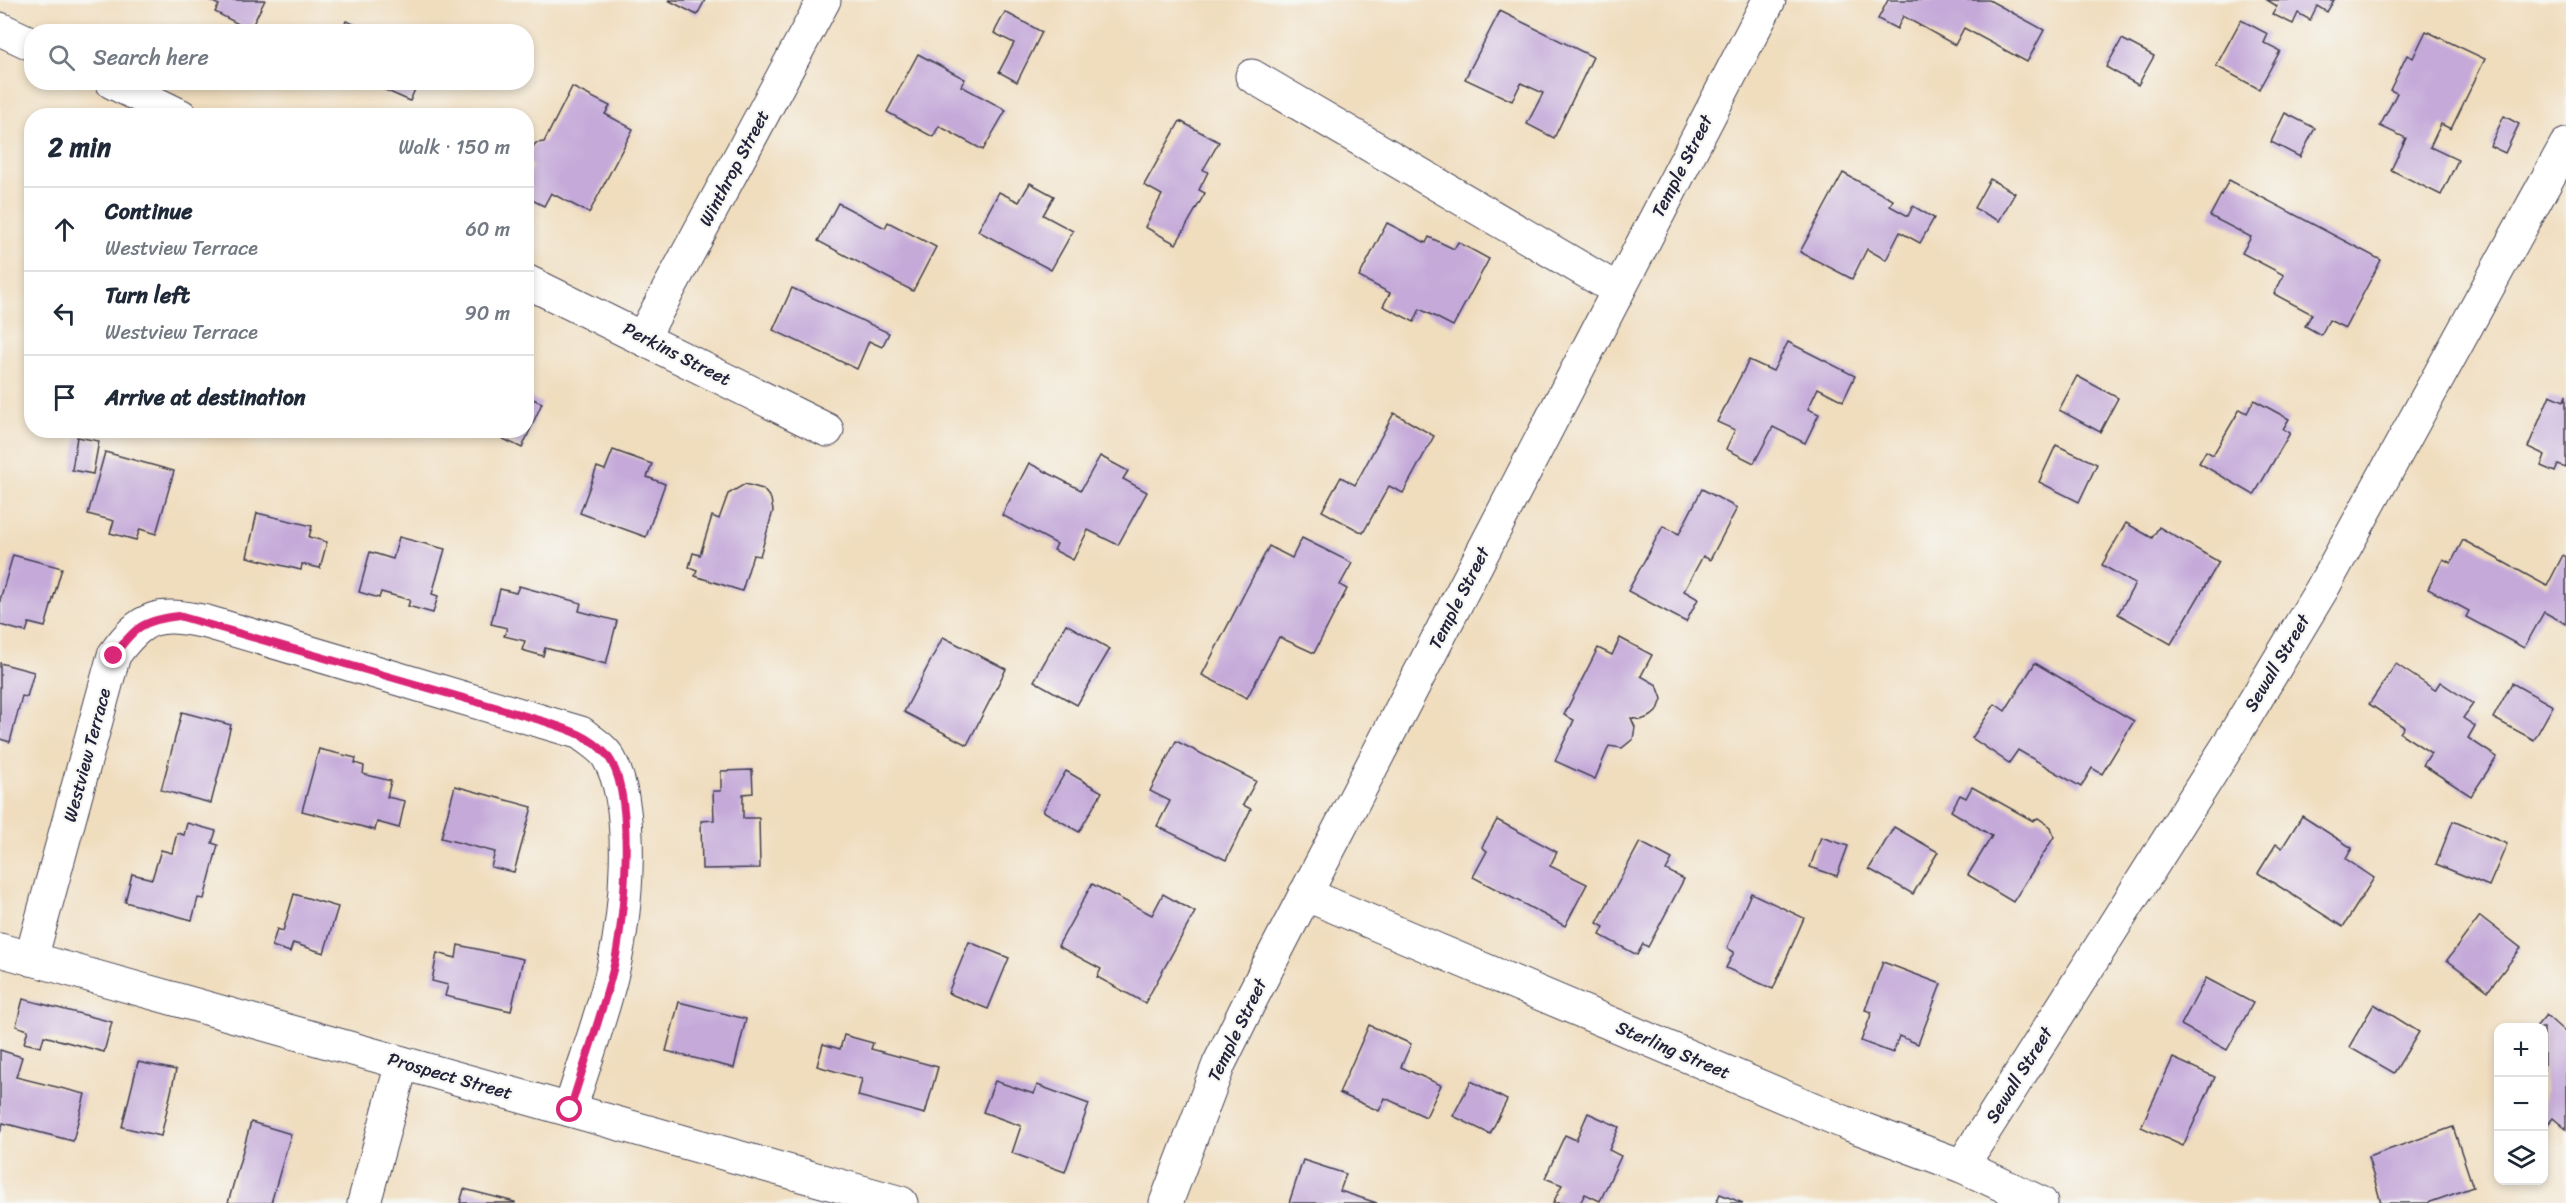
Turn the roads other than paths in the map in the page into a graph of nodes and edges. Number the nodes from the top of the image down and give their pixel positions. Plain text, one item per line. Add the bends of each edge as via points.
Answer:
1 (824, 0) edge
2 (1769, 0) edge
3 (0, 29) edge
4 (24, 40) edge
5 (1252, 76) dead end
6 (128, 90) edge
7 (165, 108) edge
8 (2566, 145) edge
9 (534, 285) edge
10 (1618, 290) junction
11 (643, 337) junction
12 (827, 430) dead end
13 (1305, 894) junction
14 (0, 950) edge
15 (32, 958) junction
16 (402, 1063) junction
17 (570, 1110) junction
18 (1962, 1166) junction
19 (364, 1203) edge
20 (901, 1203) edge
21 (1166, 1203) edge
22 (2041, 1203) edge

1 - 11 street, Winthrop Street
2 - 10 street, Temple Street
3 - 4 street
5 - 10 street
6 - 7 street
8 - 18 street, Sewall Street via 2322,589 2229,744
9 - 11 street, Perkins Street
10 - 13 street, Temple Street
11 - 12 street, Perkins Street
13 - 18 street, Sterling Street via 1846,1123
13 - 21 street, Temple Street via 1219,1064
14 - 15 street, Prospect Street
15 - 16 street, Prospect Street
15 - 17 street, Westview Terrace via 114,656 129,634 151,619 179,616 207,622 581,733 608,755 622,787 626,844 622,905 613,969
16 - 17 street, Prospect Street
16 - 19 street
17 - 20 street, Prospect Street
18 - 22 street, Sterling Street

